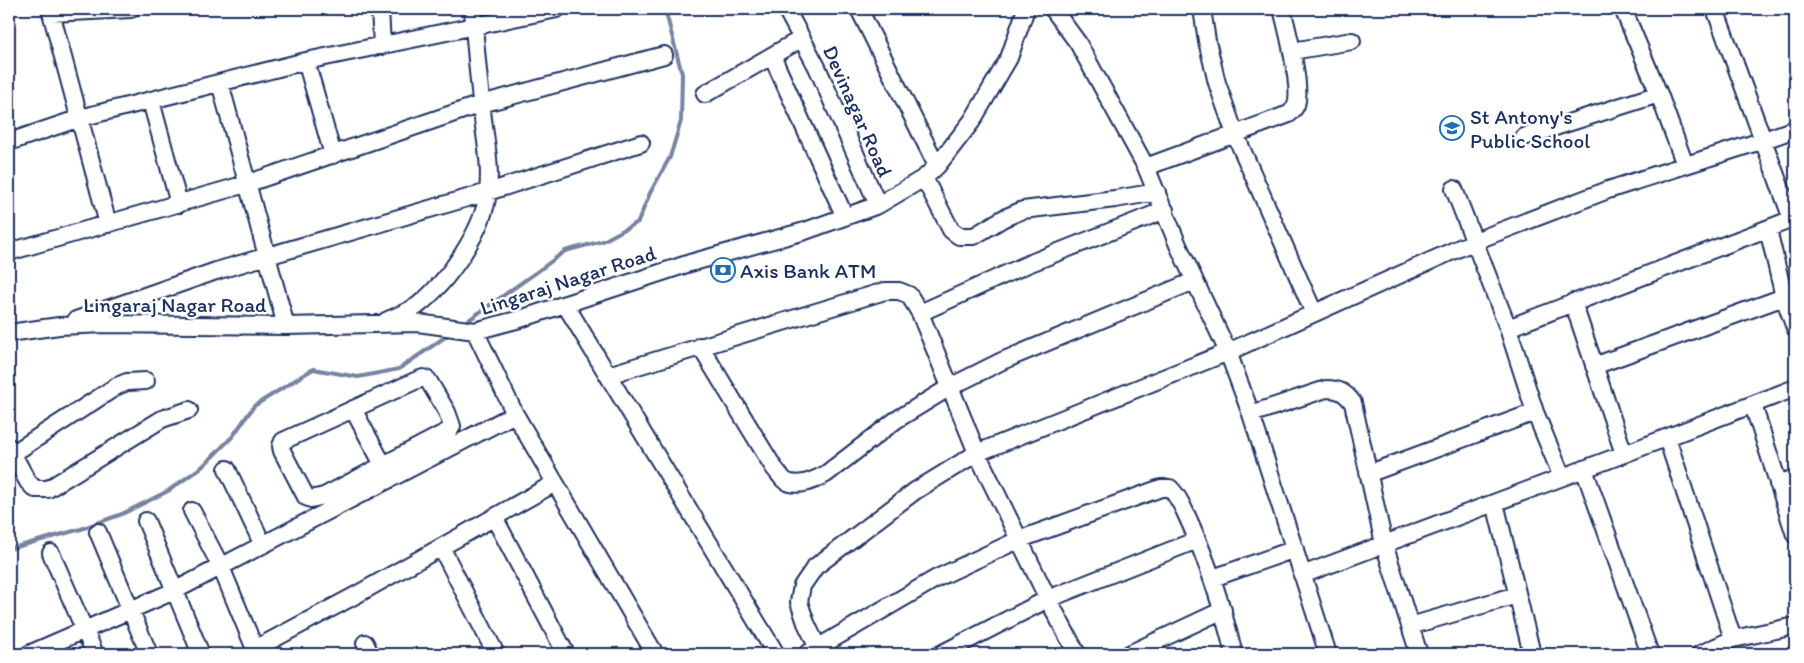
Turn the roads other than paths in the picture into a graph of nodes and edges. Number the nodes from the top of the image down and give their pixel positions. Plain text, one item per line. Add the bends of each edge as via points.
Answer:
1 (131, 9) edge
2 (380, 9) edge
3 (473, 9) edge
4 (557, 9) edge
5 (786, 9) edge
6 (858, 9) edge
7 (1053, 9) edge
8 (1202, 9) edge
9 (1282, 9) edge
10 (1623, 9) edge
11 (1715, 9) edge
12 (1023, 10) edge
13 (51, 11) edge
14 (474, 27) junction
15 (802, 39) junction
16 (1352, 41) dead end
17 (382, 46) junction
18 (1292, 51) junction
19 (664, 55) dead end
20 (772, 56) junction
21 (306, 61) junction
22 (220, 83) junction
23 (705, 94) dead end
24 (1659, 94) junction
25 (151, 100) junction
26 (481, 104) junction
27 (80, 118) junction
28 (1795, 129) edge
29 (1234, 134) junction
30 (1524, 137) dead end
31 (1764, 140) junction
32 (9, 142) edge
33 (642, 143) dead end
34 (333, 155) junction
35 (1685, 165) junction
36 (937, 166) junction
37 (1146, 167) junction
38 (924, 178) junction
39 (246, 184) junction
40 (1454, 189) dead end
41 (488, 192) junction
42 (1157, 192) junction
43 (179, 204) junction
44 (878, 205) junction
45 (1165, 210) junction
46 (845, 217) junction
47 (1794, 218) edge
48 (108, 224) junction
49 (1768, 229) junction
50 (1475, 241) junction
51 (9, 252) edge
52 (266, 256) junction
53 (1194, 281) junction
54 (1784, 297) junction
55 (1573, 302) junction
56 (565, 304) junction
57 (920, 313) junction
58 (1314, 313) junction
59 (379, 324) junction
60 (60, 326) junction
61 (286, 326) junction
62 (1508, 328) junction
63 (1795, 328) edge
64 (469, 330) junction
65 (9, 334) edge
66 (700, 346) junction
67 (1228, 352) junction
68 (1594, 366) junction
69 (608, 375) junction
70 (146, 382) dead end
71 (950, 387) junction
72 (1795, 388) edge
73 (1753, 405) junction
74 (353, 409) junction
75 (189, 410) dead end
76 (1535, 412) junction
77 (515, 414) junction
78 (1251, 414) junction
79 (1667, 438) junction
80 (10, 452) edge
81 (977, 453) junction
82 (1624, 454) junction
83 (1584, 469) junction
84 (227, 470) dead end
85 (387, 472) junction
86 (1370, 473) junction
87 (1562, 477) junction
88 (1795, 478) edge
89 (555, 483) junction
90 (1778, 484) junction
91 (1495, 503) junction
92 (192, 510) dead end
93 (494, 517) junction
94 (146, 521) dead end
95 (98, 532) dead end
96 (1795, 535) edge
97 (1018, 540) junction
98 (1197, 540) junction
99 (1384, 544) junction
100 (263, 545) junction
101 (441, 547) junction
102 (1295, 549) junction
103 (51, 553) dead end
104 (221, 567) junction
105 (1302, 576) junction
106 (1213, 578) junction
107 (174, 591) junction
108 (1517, 595) junction
109 (1048, 599) junction
110 (132, 610) junction
111 (1223, 610) junction
112 (1410, 626) junction
113 (1795, 626) edge
114 (85, 631) junction
115 (1732, 639) junction
116 (256, 651) edge
117 (813, 651) edge
118 (29, 654) edge
119 (95, 654) edge
120 (149, 654) edge
121 (200, 654) edge
122 (496, 654) edge
123 (566, 654) edge
124 (655, 654) edge
125 (776, 654) edge
126 (941, 654) edge
127 (1077, 654) edge
128 (1129, 654) edge
129 (1234, 654) edge
130 (1328, 654) edge
131 (1419, 654) edge
132 (1532, 654) edge
133 (1650, 654) edge
134 (1700, 654) edge

1 - 13 street
2 - 17 street
3 - 14 street
4 - 14 street
5 - 15 street, Devinagar Road
6 - 36 street
7 - 37 street via 1078,43
8 - 29 street via 1217,83
9 - 18 street
10 - 24 street
11 - 31 street
12 - 36 street, Lingaraj Nagar Road via 1009,58 972,121
13 - 27 street
14 - 17 street
14 - 26 street
15 - 20 street
15 - 44 street, Devinagar Road
16 - 18 street
17 - 21 street
18 - 29 street via 1296,106 1289,114
19 - 26 street
20 - 23 street
20 - 46 street
21 - 22 street
21 - 34 street
22 - 25 street
22 - 39 street
24 - 30 street
24 - 35 street
25 - 27 street
25 - 43 street
26 - 34 street
26 - 41 street
27 - 32 street
27 - 48 street
28 - 31 street
29 - 37 street
29 - 58 street
31 - 35 street
31 - 47 street
33 - 41 street
34 - 39 street
35 - 50 street via 1608,190
36 - 38 street, Lingaraj Nagar Road
37 - 42 street
38 - 42 street via 950,230 959,236 974,236 1023,210
38 - 44 street, Lingaraj Nagar Road
39 - 43 street
39 - 52 street
40 - 50 street
41 - 52 street
41 - 59 street via 472,239 453,267 416,307
42 - 45 street
43 - 48 street
44 - 46 street, Lingaraj Nagar Road
45 - 53 street
45 - 57 street via 1028,264
46 - 56 street, Lingaraj Nagar Road
47 - 49 street
48 - 51 street
49 - 54 street
49 - 55 street
50 - 58 street
50 - 62 street
52 - 60 street
52 - 61 street
53 - 67 street
53 - 71 street via 1002,361
54 - 63 street
54 - 68 street
55 - 62 street
55 - 68 street
56 - 64 street, Lingaraj Nagar Road via 504,324
56 - 69 street
57 - 66 street via 909,295 885,291
57 - 71 street
58 - 67 street
59 - 61 street, Lingaraj Nagar Road
59 - 64 street, Lingaraj Nagar Road via 418,323
60 - 61 street, Lingaraj Nagar Road
60 - 65 street, Lingaraj Nagar Road
62 - 76 street
64 - 77 street
66 - 69 street
66 - 71 street via 774,468 785,481 799,484 815,481 826,474 896,420
67 - 78 street
67 - 81 street
68 - 82 street
69 - 125 street
70 - 80 street via 117,386
71 - 81 street
72 - 73 street
73 - 79 street
73 - 90 street
74 - 85 street
74 - 85 street via 423,378 428,380 447,412 452,426 450,430
74 - 85 street via 283,441 282,451 301,489 306,497 318,499
75 - 80 street via 162,419 48,490 35,489 28,482
76 - 86 street
76 - 87 street
77 - 85 street
77 - 89 street
78 - 86 street via 1326,389 1337,389 1353,403
78 - 102 street
79 - 82 street
79 - 115 street
81 - 97 street
81 - 117 street via 915,491 815,566 802,586 799,602
82 - 83 street
83 - 87 street
83 - 133 street
84 - 100 street
85 - 100 street
86 - 99 street
87 - 91 street
88 - 90 street
89 - 93 street
89 - 124 street
90 - 96 street
91 - 99 street
91 - 108 street
92 - 104 street
93 - 101 street
93 - 123 street
94 - 107 street
95 - 110 street
97 - 98 street via 1161,488 1170,488 1177,495
97 - 109 street
97 - 117 street via 938,578
98 - 106 street
98 - 109 street
99 - 105 street
99 - 112 street
100 - 104 street
101 - 116 street
101 - 122 street
102 - 105 street
102 - 106 street
103 - 114 street
104 - 107 street
104 - 116 street
105 - 130 street
106 - 111 street
107 - 110 street
107 - 121 street
108 - 112 street
108 - 132 street
109 - 126 street
109 - 127 street
110 - 114 street
110 - 120 street
111 - 128 street
111 - 129 street
112 - 131 street
113 - 115 street
114 - 118 street
114 - 119 street
115 - 134 street

